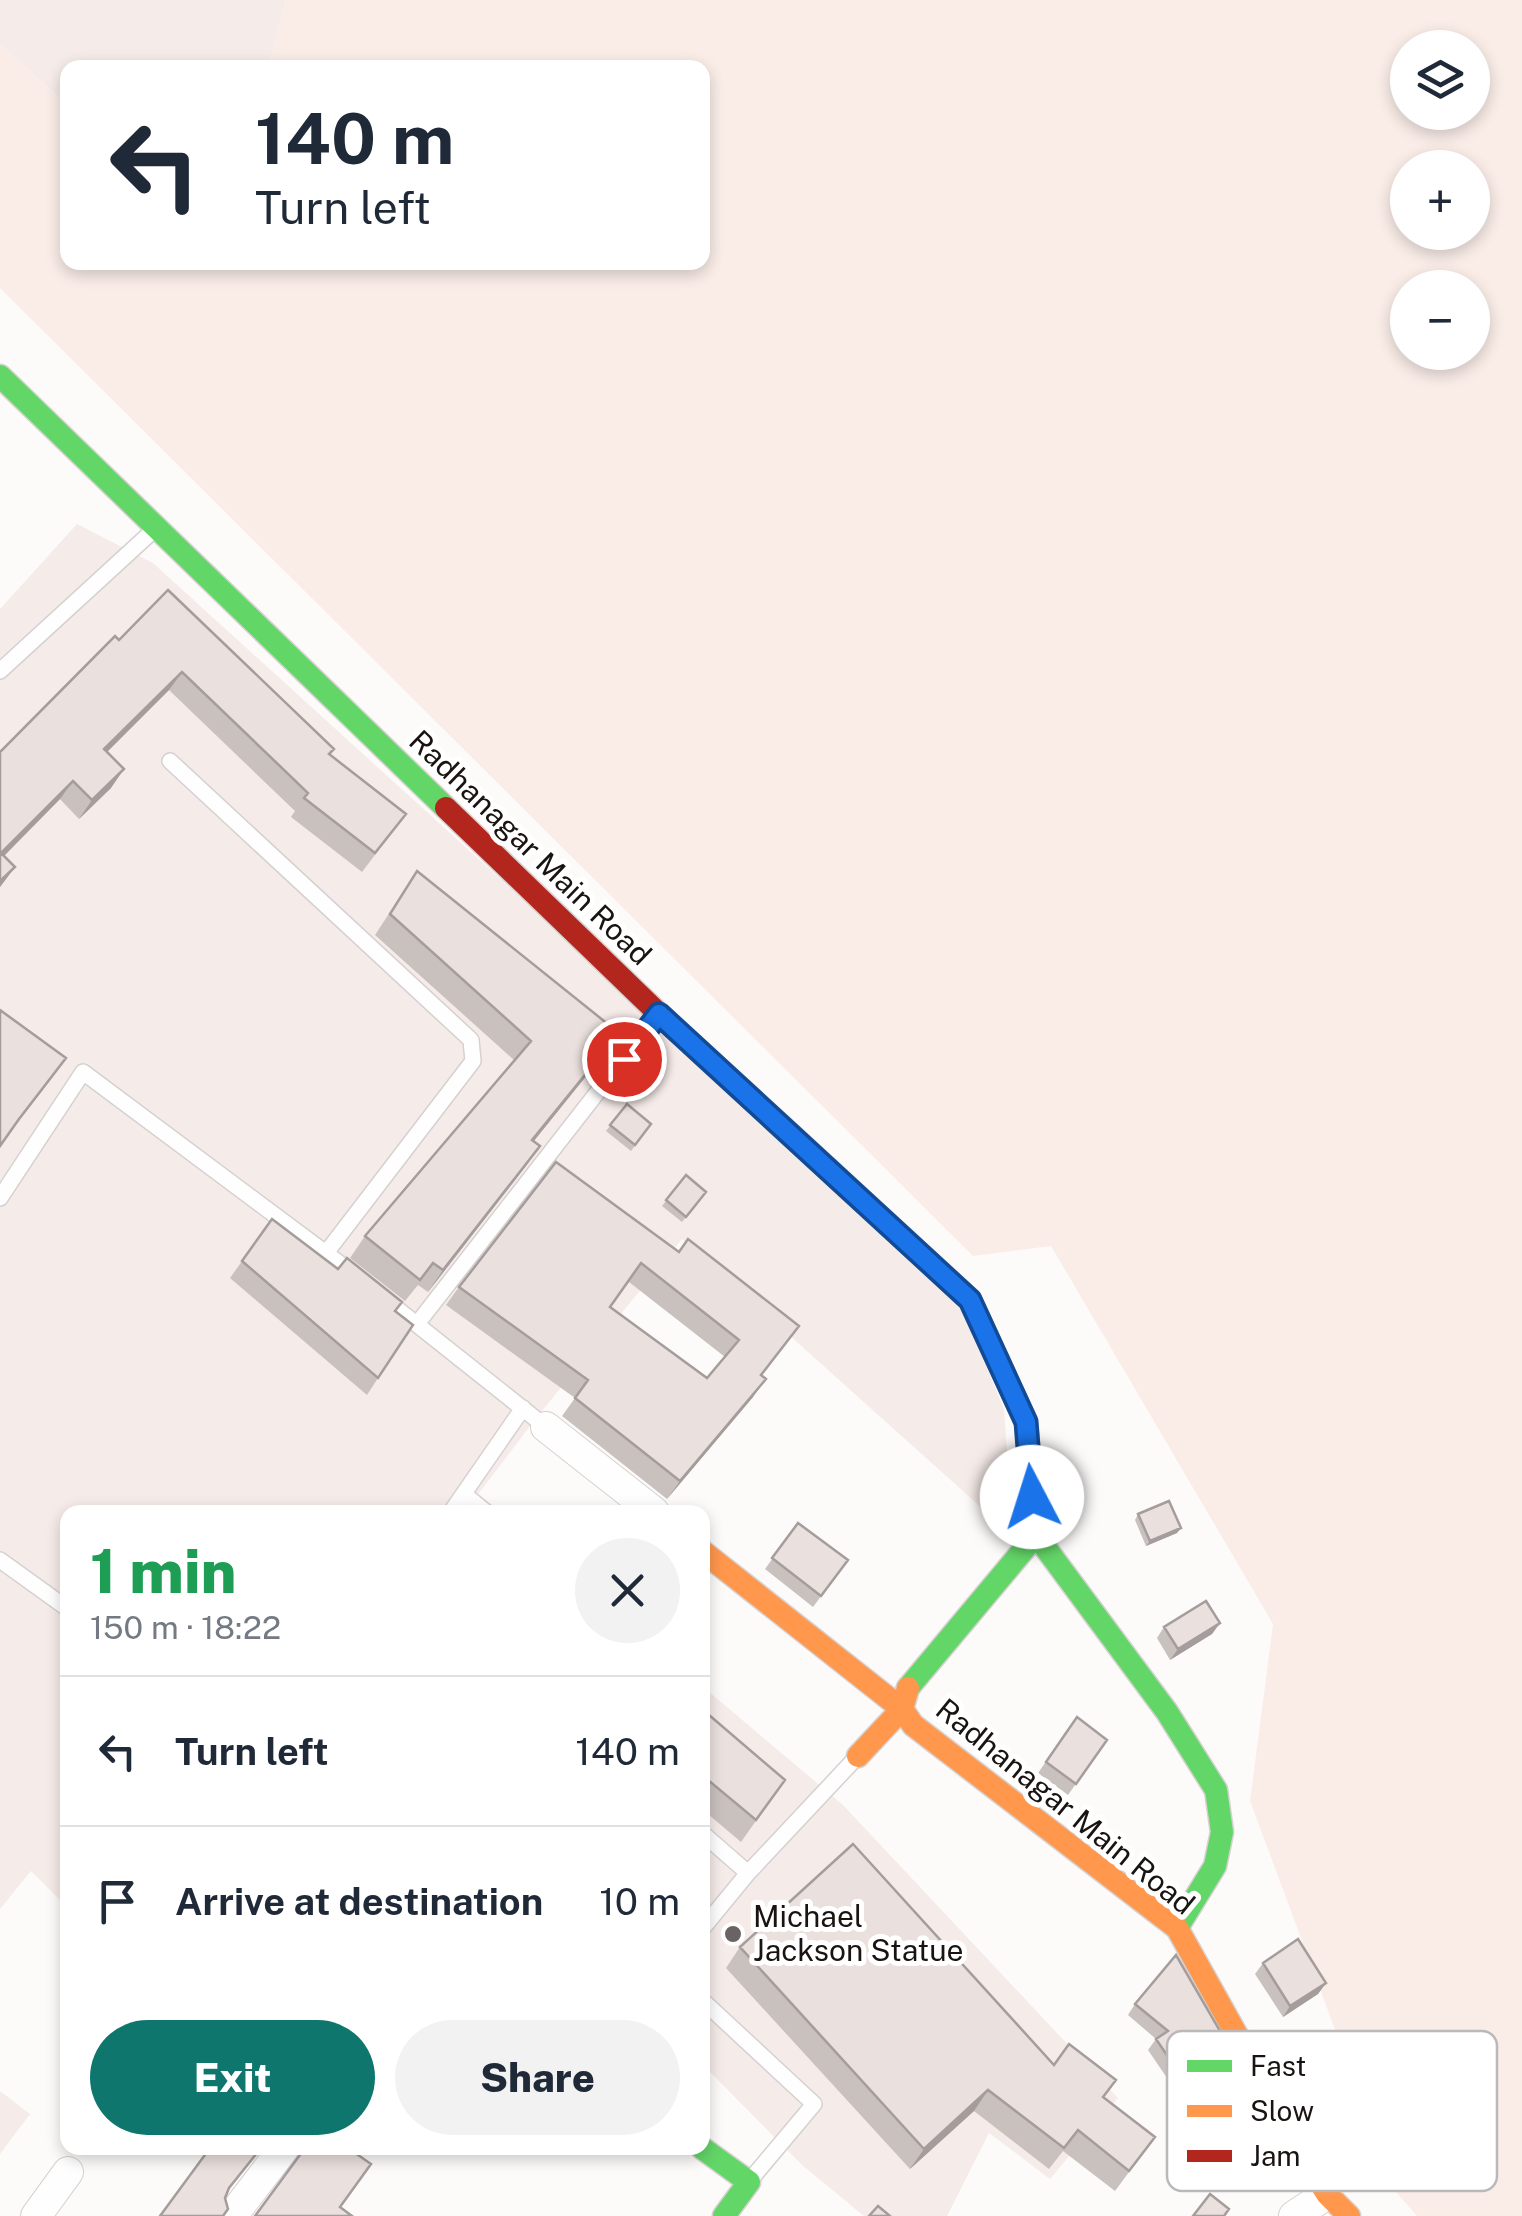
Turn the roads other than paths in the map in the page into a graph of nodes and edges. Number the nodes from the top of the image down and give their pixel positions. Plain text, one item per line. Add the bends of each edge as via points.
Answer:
1 (0, 376) edge
2 (156, 528) junction
3 (0, 671) edge
4 (170, 760) dead end
5 (659, 1014) junction
6 (0, 1198) edge
7 (326, 1253) junction
8 (417, 1324) junction
9 (535, 1417) junction
10 (464, 1494) junction
11 (455, 1505) edge
12 (477, 1505) edge
13 (645, 1505) edge
14 (1036, 1535) junction
15 (710, 1557) edge
16 (0, 1560) edge
17 (60, 1603) edge
18 (902, 1709) junction
19 (858, 1756) joint
20 (710, 1839) edge
21 (748, 1873) junction
22 (710, 1919) edge
23 (1177, 1928) junction
24 (710, 2007) edge
25 (1235, 2031) edge
26 (710, 2154) edge
27 (279, 2155) edge
28 (68, 2172) dead end
29 (749, 2182) junction
30 (1325, 2191) edge
31 (1327, 2194) junction
32 (36, 2216) edge
33 (232, 2216) edge
34 (724, 2216) edge
35 (1294, 2216) edge
36 (1349, 2216) edge

1 - 2 street, Radhanagar Main Road
2 - 3 lane
2 - 5 street, Radhanagar Main Road
4 - 7 lane via 470,1040 473,1061
5 - 8 lane
5 - 14 street, Radhanagar Main Road via 970,1300 1026,1422
6 - 7 lane via 83,1072
7 - 8 lane
8 - 9 lane
9 - 10 lane
9 - 13 street
10 - 11 lane
10 - 12 lane
14 - 18 street, Radhanagar Main Road via 910,1685
14 - 23 street via 1216,1790 1222,1832 1215,1866
15 - 18 street
16 - 17 lane
18 - 19 street
18 - 23 street, Radhanagar Main Road via 913,1725
19 - 21 lane
20 - 21 lane
21 - 22 lane
23 - 25 street, Radhanagar Main Road
24 - 29 lane via 814,2104
26 - 29 street
27 - 33 street
28 - 32 street
29 - 34 street
30 - 31 street, Radhanagar Main Road
31 - 35 street
31 - 36 street, Radhanagar Main Road

